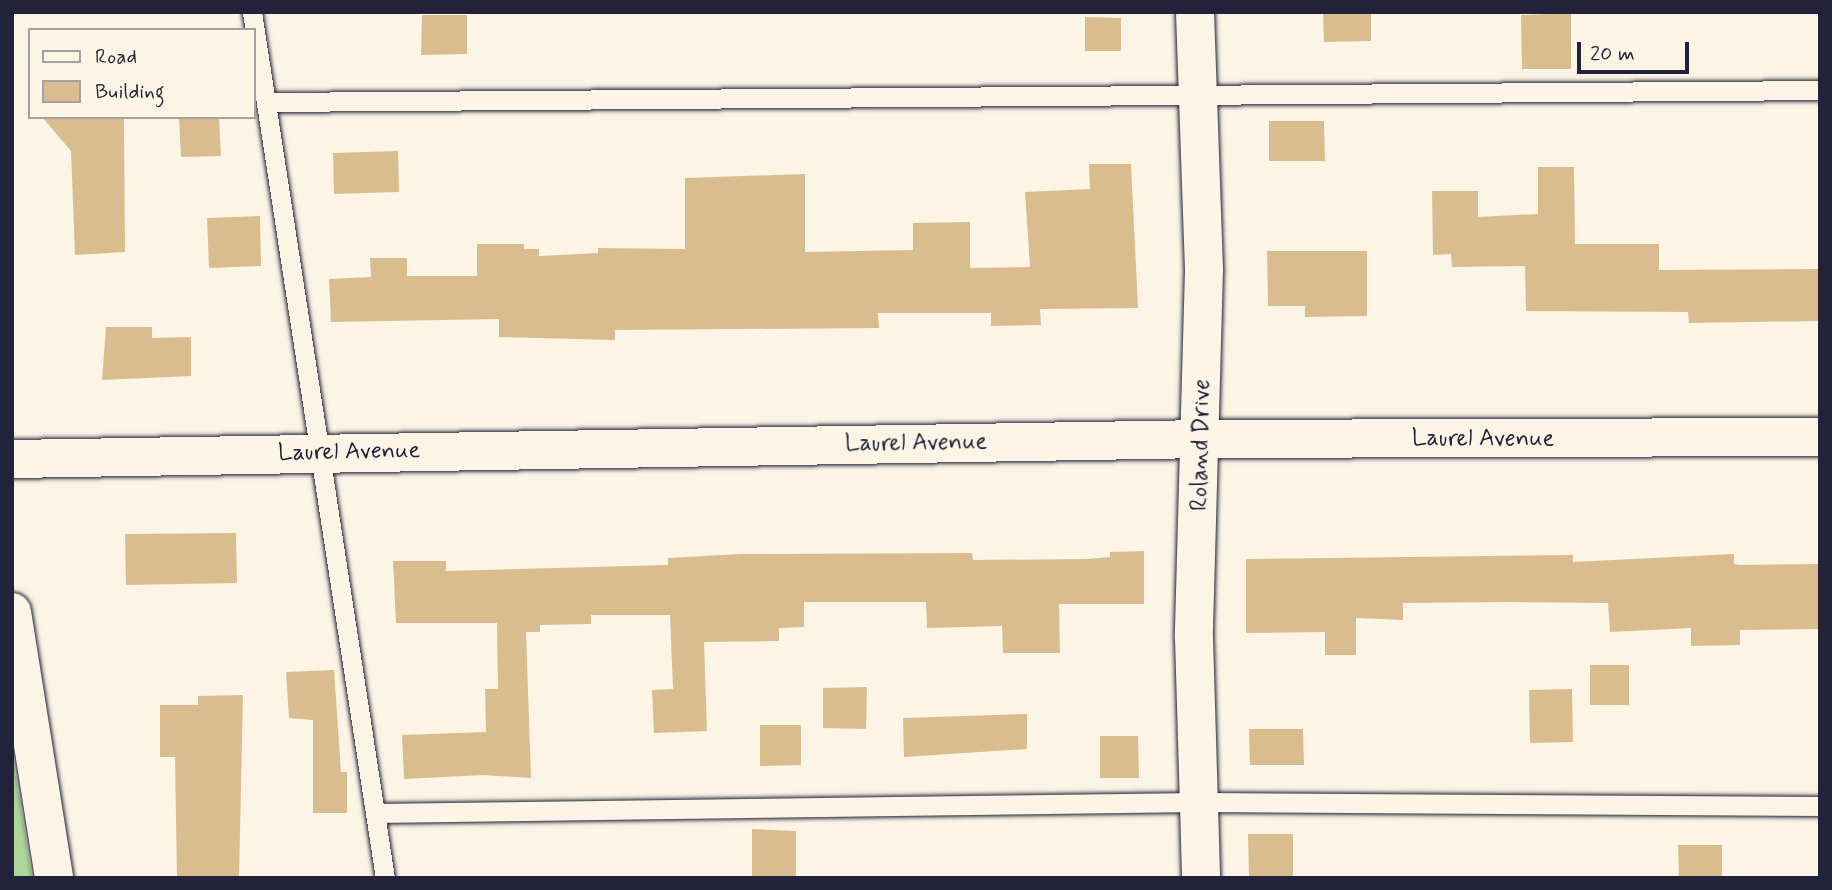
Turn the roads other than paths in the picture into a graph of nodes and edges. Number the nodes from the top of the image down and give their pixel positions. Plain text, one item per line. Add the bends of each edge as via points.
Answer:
1 (1195, 12) edge
2 (256, 38) edge
3 (1820, 90) edge
4 (1198, 95) junction
5 (266, 102) junction
6 (1820, 437) edge
7 (1202, 439) junction
8 (322, 452) junction
9 (12, 458) edge
10 (12, 612) edge
11 (1199, 802) junction
12 (1820, 806) edge
13 (376, 813) junction
14 (54, 878) edge
15 (385, 878) edge
16 (1201, 878) edge

1 - 4 street, Roland Drive
2 - 5 lane
3 - 4 lane
4 - 5 lane
4 - 7 street, Roland Drive via 1204,270
5 - 8 lane
6 - 7 street, Laurel Avenue
7 - 8 street, Laurel Avenue
7 - 11 street, Roland Drive via 1194,638
8 - 9 street, Laurel Avenue
8 - 13 lane
10 - 14 street
11 - 12 lane
11 - 13 lane
11 - 16 street, Roland Drive
13 - 15 lane

